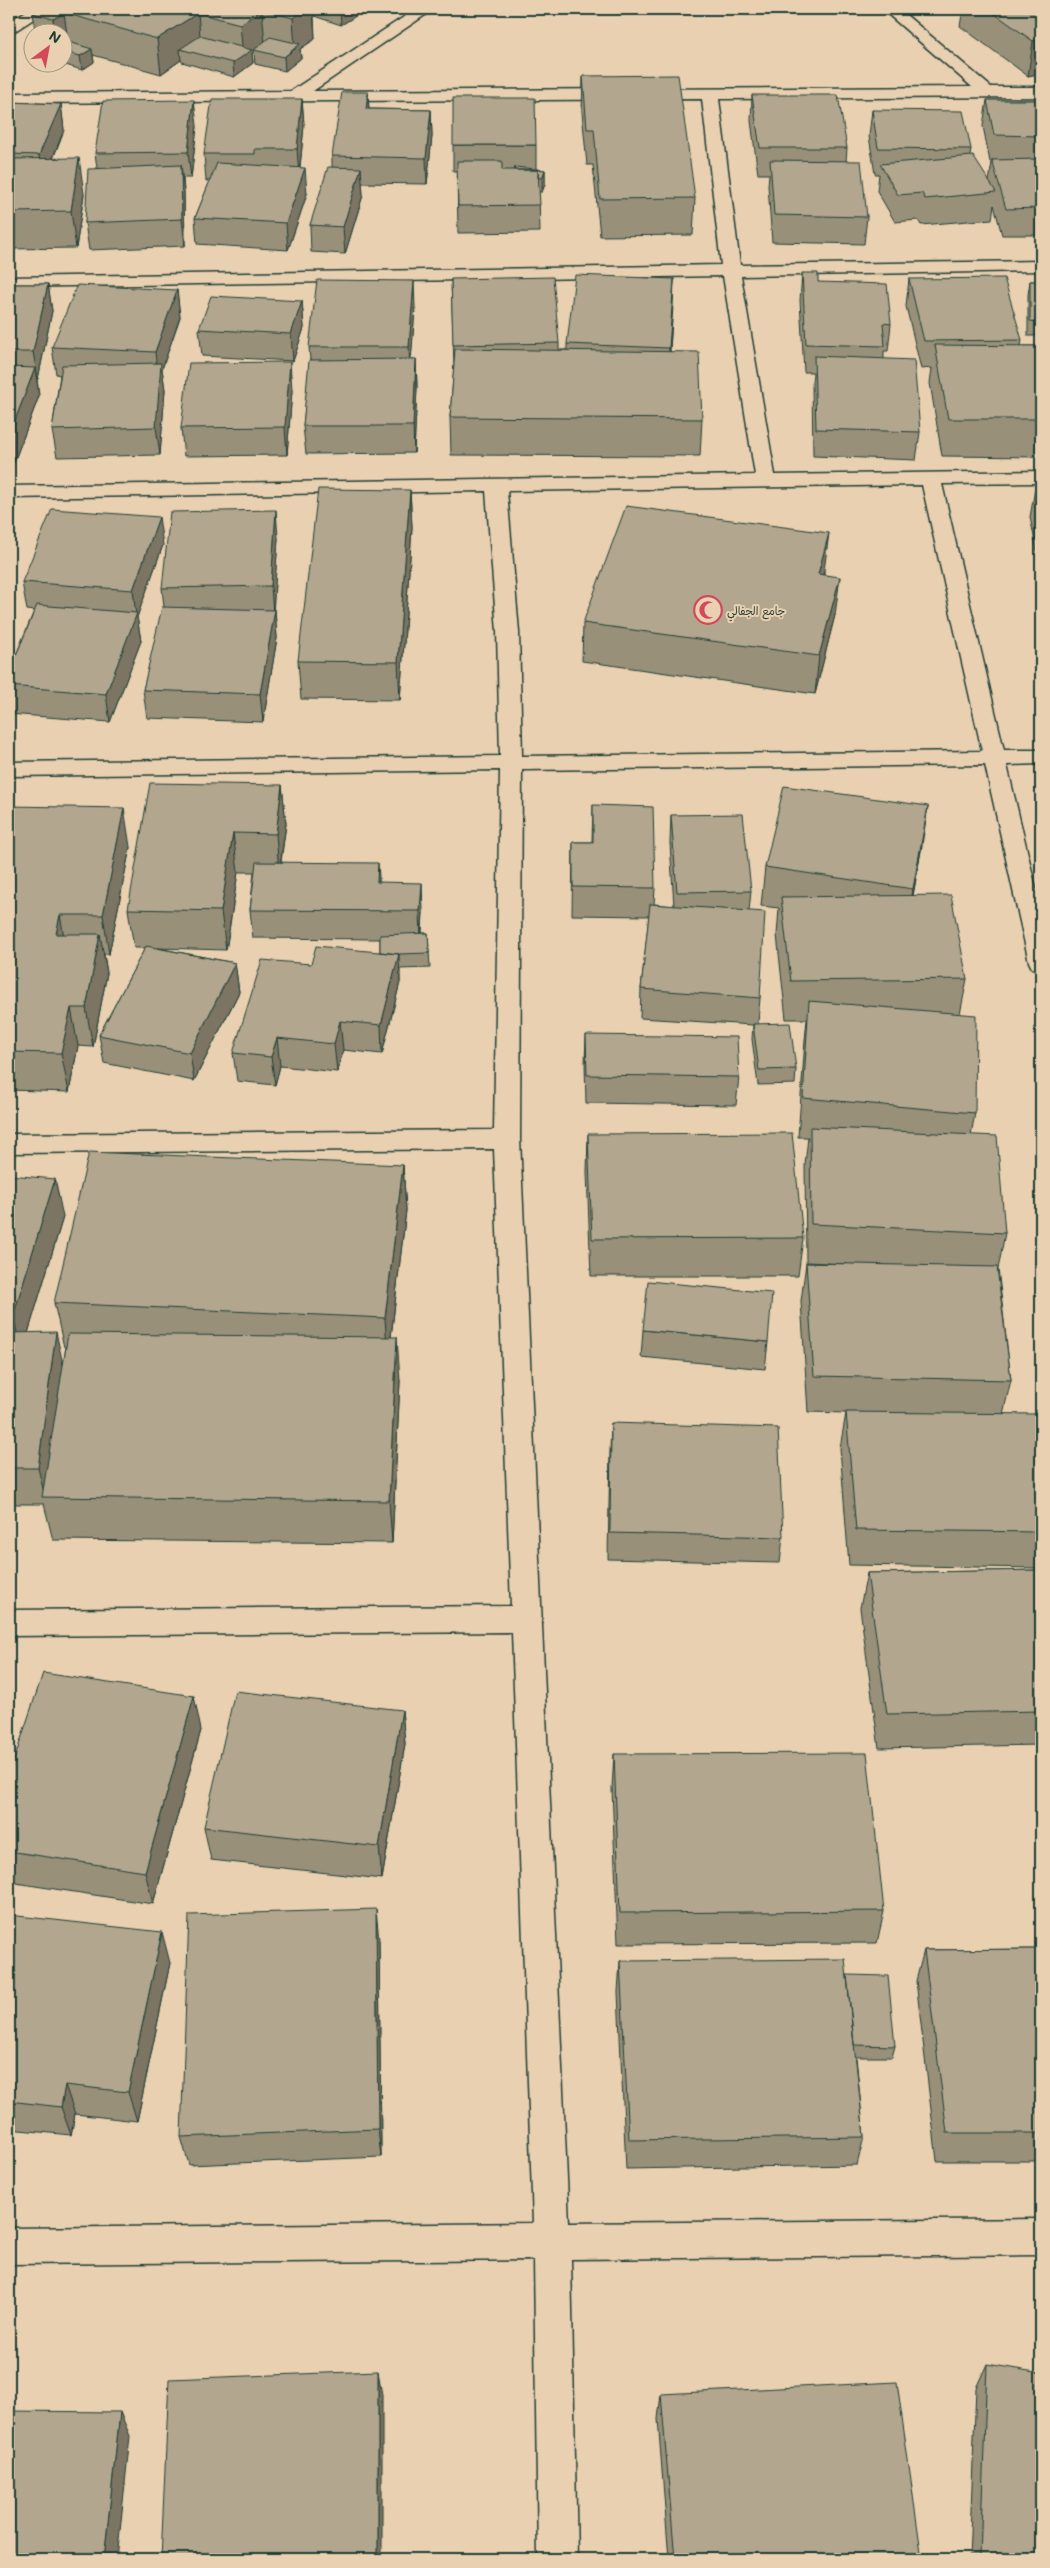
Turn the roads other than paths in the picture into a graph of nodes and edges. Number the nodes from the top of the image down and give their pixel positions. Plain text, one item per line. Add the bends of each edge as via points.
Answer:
1 (41, 9) edge
2 (426, 9) edge
3 (890, 9) edge
4 (9, 28) edge
5 (987, 92) junction
6 (1041, 92) edge
7 (710, 94) junction
8 (295, 96) junction
9 (9, 98) edge
10 (1041, 266) edge
11 (731, 270) junction
12 (9, 282) edge
13 (1041, 477) edge
14 (931, 479) junction
15 (766, 481) junction
16 (496, 485) junction
17 (9, 492) edge
18 (993, 757) junction
19 (1041, 757) edge
20 (511, 762) junction
21 (9, 769) edge
22 (1041, 962) edge
23 (507, 1139) junction
24 (9, 1144) edge
25 (527, 1619) junction
26 (9, 1623) edge
27 (1041, 2237) edge
28 (552, 2241) junction
29 (9, 2246) edge
30 (558, 2559) edge

1 - 4 street
2 - 8 street
3 - 5 street
5 - 6 street
5 - 7 street
7 - 8 street
7 - 11 street
8 - 9 street
10 - 11 street
11 - 12 street
11 - 15 street
13 - 14 street
14 - 15 street
14 - 18 street
15 - 16 street
16 - 17 street
16 - 20 street via 508,632
18 - 19 street
18 - 20 street
18 - 22 street
20 - 21 street
20 - 23 street
23 - 24 street
23 - 25 street
25 - 26 street
25 - 28 street
27 - 28 street
28 - 29 street
28 - 30 street

